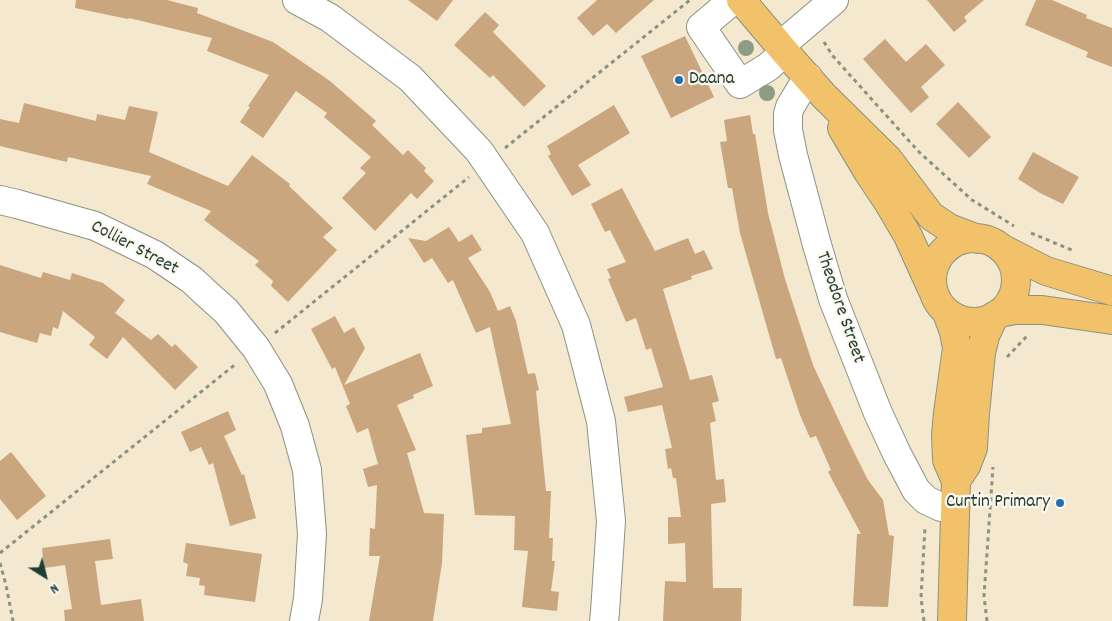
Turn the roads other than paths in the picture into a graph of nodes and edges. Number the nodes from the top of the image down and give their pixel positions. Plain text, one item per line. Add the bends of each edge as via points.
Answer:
1 (297, 0) edge
2 (733, 0) edge
3 (741, 0) edge
4 (834, 0) edge
5 (783, 49) junction
6 (816, 87) junction
7 (0, 200) edge
8 (978, 238) junction
9 (1005, 250) junction
10 (1112, 291) edge
11 (940, 302) junction
12 (997, 315) junction
13 (1112, 320) edge
14 (956, 481) junction
15 (955, 508) junction
16 (304, 621) edge
17 (604, 621) edge
18 (952, 621) edge

1 - 17 street via 330,18 410,78 479,150 535,233 576,325 601,421 610,521
2 - 5 street via 701,27 740,84 768,67
3 - 5 main road
4 - 5 street
5 - 6 main road
6 - 8 main road via 888,159 931,216 949,228
6 - 11 main road via 906,231
6 - 15 street, Theodore Street via 790,108 788,130 833,299 878,413 916,490 926,500 941,507
7 - 16 street, Collier Street via 95,226 154,255 192,280 226,310 256,348 278,384 295,426 306,470 312,534
8 - 9 main road
8 - 11 main road via 955,243 939,255 932,280
9 - 10 main road via 1046,271
9 - 12 main road via 1014,266 1017,284 1013,298
11 - 12 main road via 958,319 970,322
11 - 14 main road via 956,337 957,348 946,435 947,460
12 - 13 main road via 1015,310 1042,310
12 - 14 main road via 985,336 981,353 973,448
14 - 15 main road
15 - 18 main road

